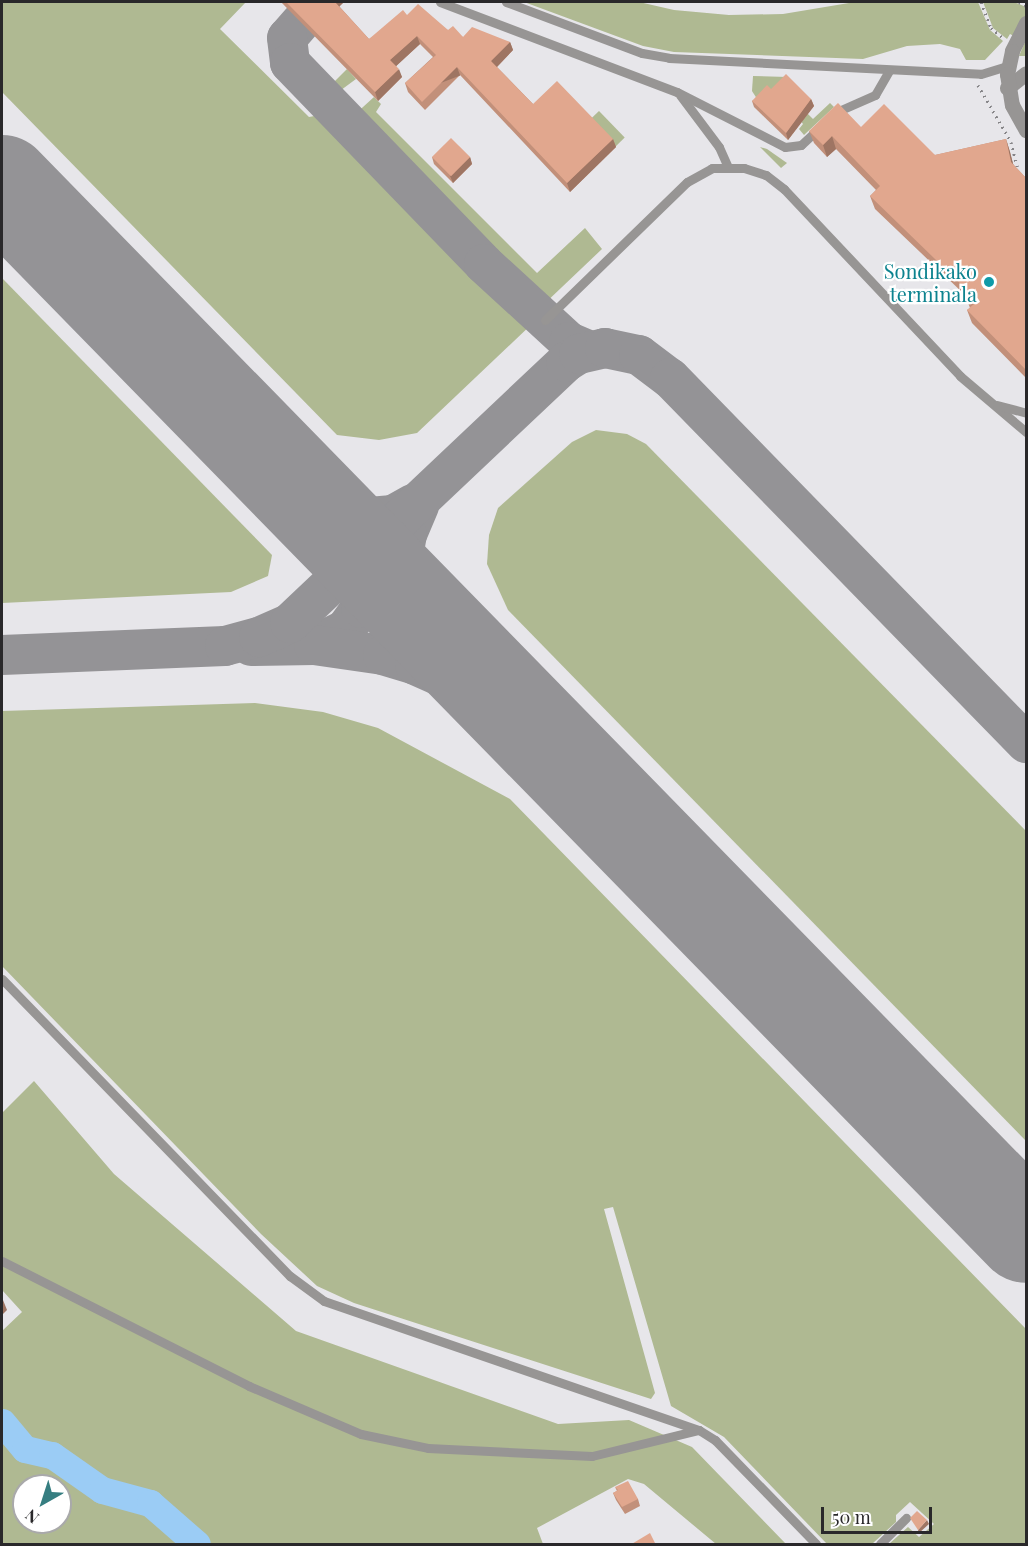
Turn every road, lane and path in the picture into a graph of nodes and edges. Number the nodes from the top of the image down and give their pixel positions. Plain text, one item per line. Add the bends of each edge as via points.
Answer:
1 (440, 2) edge
2 (506, 2) edge
3 (1019, 2) edge
4 (1026, 6) edge
5 (1026, 23) edge
6 (1026, 63) edge
7 (1008, 66) junction
8 (889, 71) junction
9 (1026, 73) edge
10 (1007, 88) junction
11 (677, 92) junction
12 (1026, 130) edge
13 (728, 165) junction
14 (545, 320) dead end
15 (992, 403) junction
16 (1026, 413) edge
17 (1026, 432) edge
18 (2, 979) edge
19 (2, 1261) edge
20 (699, 1430) junction
21 (906, 1518) dead end
22 (816, 1545) edge
23 (880, 1545) edge

1 - 11 lane
2 - 8 lane via 651,54
3 - 4 path
5 - 7 street
6 - 7 street
7 - 8 lane via 981,74
7 - 10 street
8 - 11 lane via 875,95 837,110 801,145 785,147
9 - 10 street
10 - 12 street
11 - 13 lane
13 - 14 lane via 712,168 687,182
13 - 15 lane via 766,175 784,189 960,376
15 - 16 lane
15 - 17 lane
18 - 20 lane via 290,1276 324,1301
19 - 20 lane via 249,1386 361,1434 428,1448 592,1455
20 - 22 lane via 715,1440
21 - 23 lane

